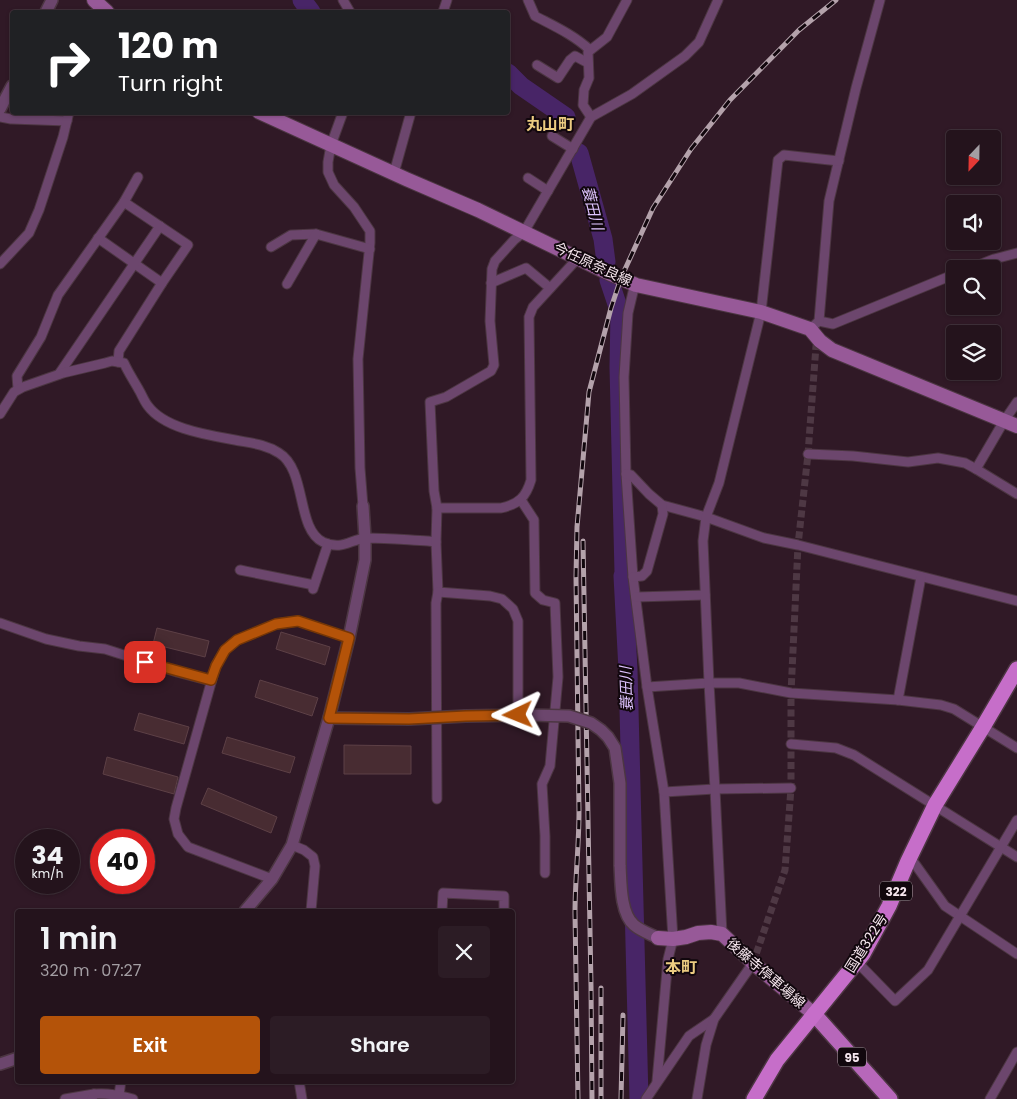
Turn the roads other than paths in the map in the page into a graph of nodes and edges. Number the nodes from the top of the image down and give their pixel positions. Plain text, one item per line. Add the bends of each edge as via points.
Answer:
1 (94, 0) edge
2 (528, 0) edge
3 (627, 0) edge
4 (718, 0) edge
5 (880, 0) edge
6 (105, 10) edge
7 (590, 50) junction
8 (588, 63) junction
9 (537, 65) dead end
10 (10, 90) edge
11 (0, 109) edge
12 (266, 115) edge
13 (342, 115) edge
14 (410, 115) edge
15 (0, 117) edge
16 (68, 117) edge
17 (591, 118) junction
18 (552, 136) dead end
19 (331, 145) junction
20 (573, 149) junction
21 (839, 161) junction
22 (394, 174) junction
23 (138, 177) dead end
24 (528, 178) dead end
25 (548, 191) junction
26 (124, 202) junction
27 (160, 226) junction
28 (524, 232) junction
29 (316, 234) junction
30 (98, 238) junction
31 (271, 248) dead end
32 (370, 249) junction
33 (1017, 253) edge
34 (578, 258) junction
35 (992, 260) edge
36 (0, 264) edge
37 (135, 264) junction
38 (946, 278) edge
39 (162, 283) junction
40 (491, 283) junction
41 (287, 284) dead end
42 (636, 285) junction
43 (550, 288) junction
44 (761, 312) junction
45 (814, 325) junction
46 (118, 362) junction
47 (60, 374) junction
48 (18, 390) junction
49 (1017, 402) edge
50 (0, 414) edge
51 (1004, 421) junction
52 (1017, 426) edge
53 (808, 454) dead end
54 (976, 469) junction
55 (626, 474) junction
56 (1017, 494) edge
57 (521, 500) junction
58 (662, 505) junction
59 (363, 506) joint
60 (437, 508) junction
61 (706, 517) junction
62 (365, 538) junction
63 (436, 542) junction
64 (328, 544) junction
65 (240, 570) dead end
66 (922, 576) junction
67 (633, 577) junction
68 (438, 592) junction
69 (705, 596) junction
70 (636, 597) junction
71 (1017, 601) edge
72 (0, 623) edge
73 (349, 638) junction
74 (1017, 669) edge
75 (211, 680) junction
76 (709, 683) junction
77 (647, 687) junction
78 (898, 700) junction
79 (522, 715) junction
80 (329, 718) junction
81 (983, 727) junction
82 (791, 744) dead end
83 (1017, 748) edge
84 (791, 788) dead end
85 (715, 789) junction
86 (664, 792) junction
87 (437, 799) dead end
88 (935, 806) junction
89 (1017, 820) edge
90 (292, 845) junction
91 (1000, 847) junction
92 (910, 857) junction
93 (1017, 858) edge
94 (545, 873) dead end
95 (272, 879) junction
96 (247, 909) edge
97 (311, 909) edge
98 (442, 909) edge
99 (504, 909) edge
100 (961, 916) junction
101 (722, 934) junction
102 (658, 938) joint
103 (673, 939) junction
104 (1017, 954) edge
105 (857, 962) junction
106 (753, 963) junction
107 (814, 1014) junction
108 (714, 1019) junction
109 (1017, 1052) edge
110 (15, 1059) edge
111 (0, 1064) edge
112 (657, 1081) junction
113 (121, 1084) edge
114 (300, 1084) edge
115 (120, 1095) junction
116 (93, 1097) edge
117 (65, 1099) edge
118 (133, 1099) edge
119 (302, 1099) edge
120 (646, 1099) edge
121 (697, 1099) edge
122 (754, 1099) edge
123 (890, 1099) edge
124 (990, 1099) edge

1 - 6 main road
2 - 7 street via 535,16 581,41
3 - 7 street via 606,37
4 - 17 street via 699,42 686,56
5 - 21 street
7 - 8 street
8 - 9 street via 574,56 558,78
8 - 17 street via 589,78 583,105
10 - 11 street
12 - 19 main road, 今任原奈良線
13 - 19 street
14 - 22 street
15 - 16 street via 11,120
16 - 36 street via 29,232
17 - 20 street
18 - 20 street
19 - 22 main road, 今任原奈良線
19 - 32 street via 328,172 334,185 370,231
20 - 25 street
21 - 44 street via 784,155 778,160
21 - 45 street via 829,201
22 - 28 main road, 今任原奈良線
23 - 26 street
24 - 25 street
25 - 28 street
26 - 27 street
26 - 30 street
27 - 37 street
27 - 39 street via 188,245
28 - 34 main road, 今任原奈良線
28 - 40 street via 495,261
29 - 31 street via 291,235
29 - 32 street
29 - 41 street
30 - 37 street
30 - 48 street via 58,295 41,337 17,376
32 - 59 street via 358,359
33 - 35 street
34 - 42 main road, 今任原奈良線
34 - 43 street
37 - 39 street
37 - 47 street
38 - 45 street via 833,324
39 - 46 street via 119,351
40 - 43 street via 526,268
40 - 60 street via 494,365 491,371 446,397 430,402
42 - 44 main road, 今任原奈良線
42 - 55 street via 628,313 624,377
43 - 57 street via 533,307 529,317 531,480
44 - 45 main road, 今任原奈良線
44 - 61 street via 719,484
45 - 51 main road, 今任原奈良線 via 820,341 832,350
46 - 47 street
46 - 64 street via 124,363 147,406 158,417 187,430 262,445 280,453 289,463 298,483 308,527 320,541
47 - 48 street
48 - 50 street
49 - 51 street
51 - 52 main road, 今任原奈良線
51 - 54 street
53 - 54 street via 908,462 938,458
54 - 56 street
55 - 58 street via 631,475
55 - 67 street
57 - 60 street via 501,508
57 - 94 street via 534,520 535,593 543,600 555,603 558,678 550,766 542,784
58 - 61 street
58 - 67 street via 663,514 647,571 642,576
59 - 62 street
60 - 63 street
61 - 66 street via 764,538
61 - 69 street via 703,541
62 - 63 street
62 - 64 street via 341,546
62 - 73 street via 365,560
63 - 68 street
64 - 65 street via 313,588
66 - 71 street
66 - 78 street
67 - 70 street
68 - 79 street via 490,596 502,599 513,609 518,621
68 - 87 street
69 - 70 street
69 - 76 street
70 - 77 street
72 - 75 street via 46,639 105,649
73 - 75 street via 298,621 276,624 237,640 225,650
73 - 80 street
74 - 81 highway, 国道322号 / 322
75 - 95 street via 176,808 174,819 178,834 188,847
76 - 77 street
76 - 78 street via 740,683 790,693
76 - 85 street
77 - 86 street
78 - 81 street via 941,704
79 - 80 street, bridge
79 - 102 street, bridge via 569,716 591,723 608,737 615,748 620,783 621,888 626,914 637,928
80 - 90 street
81 - 83 street
81 - 88 highway, 国道322号 / 322
82 - 88 street via 836,748 854,755
84 - 85 street
85 - 86 street
85 - 101 street
86 - 103 street
88 - 91 street
88 - 92 highway, 国道322号 / 322
89 - 91 street
90 - 95 street
90 - 97 street via 313,857
91 - 93 street
91 - 100 street
92 - 100 street via 945,906
92 - 105 highway, 国道322号 / 322 via 889,906
95 - 96 street
98 - 99 street via 443,892 504,896
100 - 104 street
100 - 105 street via 928,970 895,1002
101 - 103 main road, 後藤寺停車場線 via 698,933
101 - 106 main road, 後藤寺停車場線
102 - 103 main road, 後藤寺停車場線
103 - 112 street via 668,959
105 - 107 highway, 国道322号 / 322
106 - 107 main road, 後藤寺停車場線
106 - 108 street
107 - 122 highway, 国道322号 / 322 via 777,1060
107 - 123 main road, 95
108 - 112 street via 689,1036
108 - 121 street
109 - 124 street
110 - 111 street
112 - 120 street
113 - 115 street
114 - 119 street
115 - 116 street
115 - 118 street
116 - 117 street

